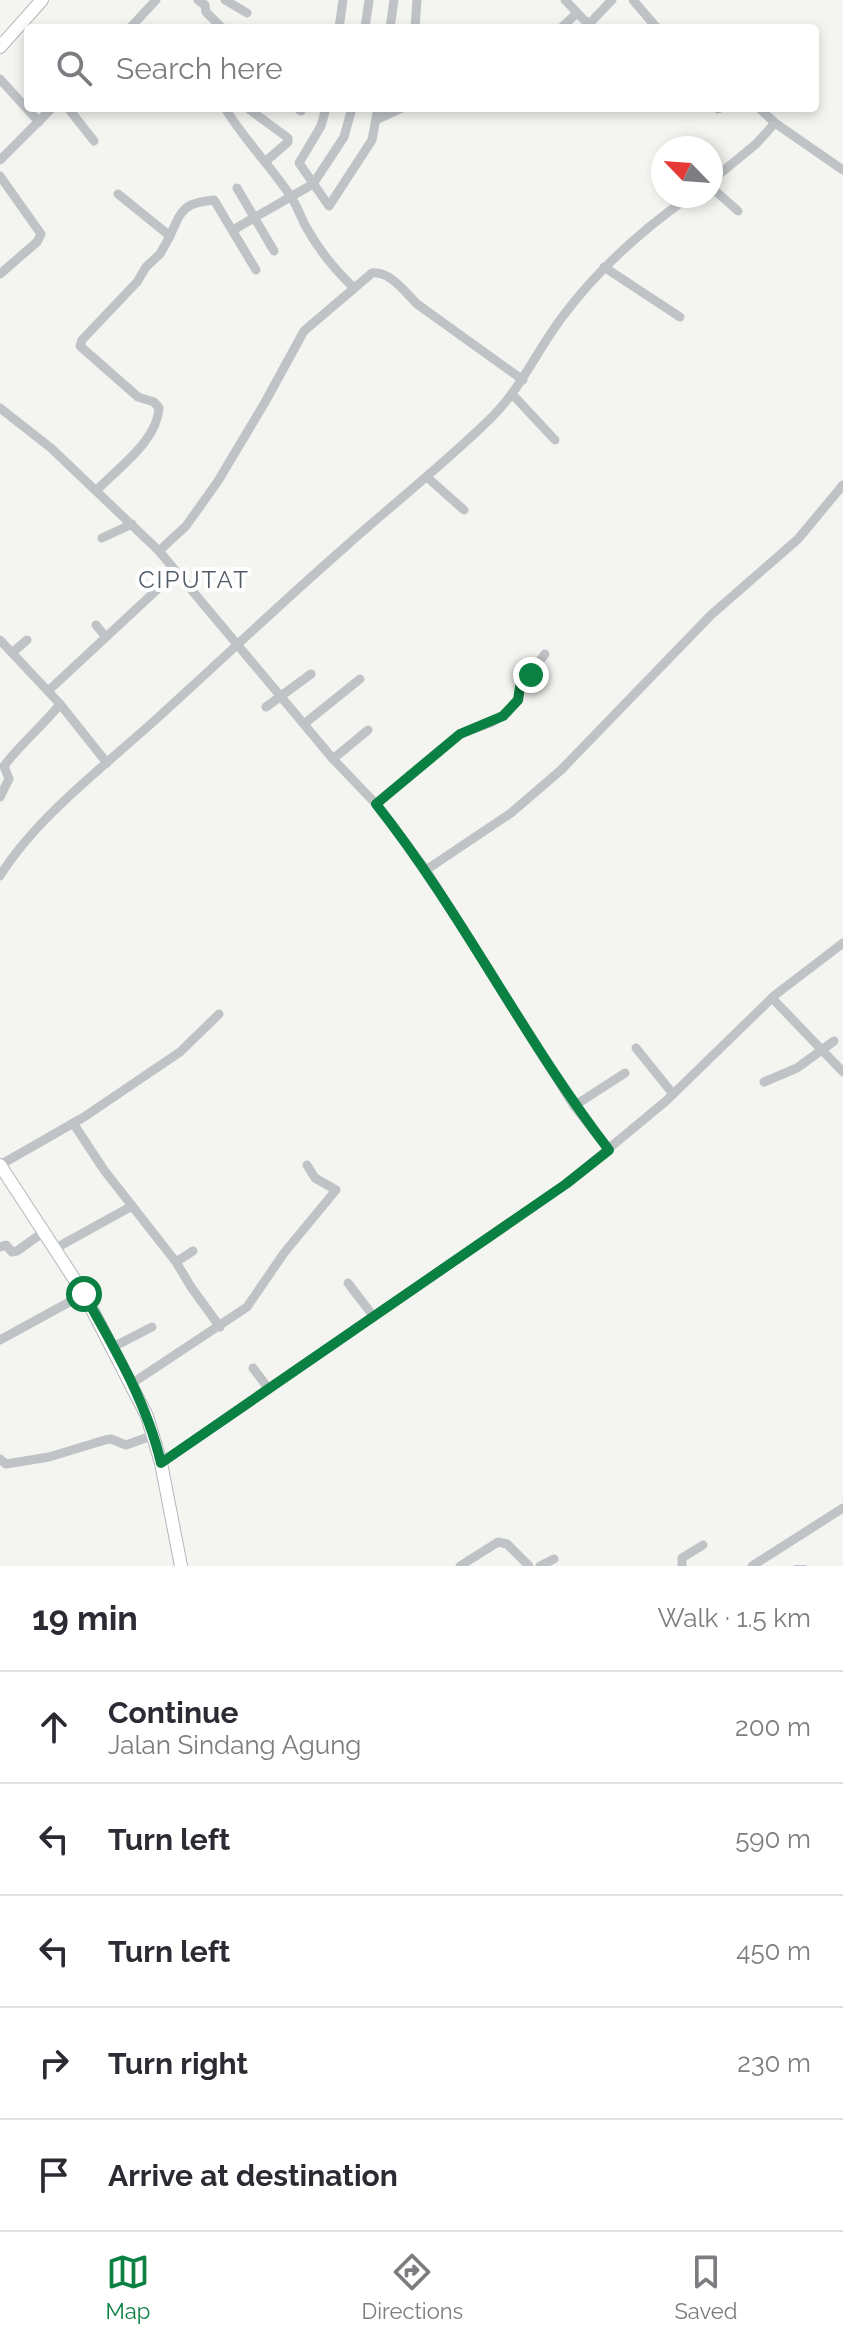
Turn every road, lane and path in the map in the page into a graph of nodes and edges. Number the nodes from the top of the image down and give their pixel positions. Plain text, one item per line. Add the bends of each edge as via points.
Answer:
1 (42, 0) edge
2 (156, 0) edge
3 (225, 0) edge
4 (343, 0) edge
5 (369, 0) edge
6 (394, 0) edge
7 (417, 0) edge
8 (565, 0) edge
9 (612, 0) edge
10 (633, 0) edge
11 (203, 2) edge
12 (247, 13) dead end
13 (577, 13) junction
14 (134, 24) edge
15 (218, 24) edge
16 (340, 24) edge
17 (366, 24) edge
18 (391, 24) edge
19 (415, 24) edge
20 (565, 24) edge
21 (654, 24) edge
22 (1, 44) edge
23 (0, 79) edge
24 (24, 105) edge
25 (30, 112) edge
26 (48, 112) edge
27 (71, 112) edge
28 (227, 112) edge
29 (248, 112) edge
30 (254, 112) edge
31 (325, 112) edge
32 (351, 112) edge
33 (377, 112) edge
34 (393, 112) edge
35 (763, 112) edge
36 (376, 120) junction
37 (39, 122) junction
38 (775, 123) junction
39 (237, 128) junction
40 (94, 141) dead end
41 (0, 160) edge
42 (266, 161) junction
43 (843, 170) edge
44 (723, 171) edge
45 (0, 176) edge
46 (313, 184) junction
47 (237, 188) dead end
48 (118, 194) dead end
49 (291, 196) junction
50 (723, 198) edge
51 (675, 208) edge
52 (738, 211) dead end
53 (255, 217) junction
54 (233, 230) junction
55 (170, 236) junction
56 (274, 251) dead end
57 (604, 267) junction
58 (256, 270) dead end
59 (0, 274) edge
60 (354, 288) junction
61 (680, 317) dead end
62 (523, 380) junction
63 (513, 395) junction
64 (0, 408) edge
65 (555, 440) dead end
66 (428, 478) junction
67 (91, 484) junction
68 (843, 485) edge
69 (464, 510) dead end
70 (132, 524) junction
71 (102, 538) dead end
72 (159, 551) junction
73 (176, 572) junction
74 (96, 625) dead end
75 (105, 636) junction
76 (0, 640) edge
77 (27, 640) dead end
78 (237, 643) junction
79 (13, 652) junction
80 (545, 654) dead end
81 (311, 674) dead end
82 (360, 679) dead end
83 (48, 691) junction
84 (281, 696) junction
85 (60, 704) junction
86 (266, 707) dead end
87 (304, 724) junction
88 (368, 730) dead end
89 (333, 759) junction
90 (107, 763) junction
91 (0, 797) edge
92 (376, 804) junction
93 (426, 870) junction
94 (0, 876) edge
95 (843, 943) edge
96 (772, 998) junction
97 (219, 1014) dead end
98 (834, 1041) dead end
99 (636, 1048) dead end
100 (824, 1051) junction
101 (843, 1072) edge
102 (625, 1073) dead end
103 (764, 1082) dead end
104 (673, 1094) junction
105 (574, 1106) junction
106 (73, 1123) junction
107 (609, 1150) junction
108 (0, 1165) edge
109 (307, 1165) dead end
110 (132, 1206) junction
111 (45, 1231) junction
112 (0, 1247) edge
113 (56, 1248) junction
114 (193, 1251) dead end
115 (176, 1262) junction
116 (348, 1283) dead end
117 (84, 1294) junction
118 (374, 1317) junction
119 (152, 1327) dead end
120 (220, 1327) junction
121 (0, 1340) edge
122 (113, 1347) junction
123 (253, 1368) dead end
124 (131, 1384) junction
125 (268, 1388) junction
126 (154, 1435) junction
127 (0, 1459) edge
128 (161, 1463) junction
129 (843, 1508) edge
130 (703, 1545) dead end
131 (554, 1559) dead end
132 (180, 1562) edge
133 (460, 1566) edge
134 (529, 1566) edge
135 (540, 1566) edge
136 (682, 1566) edge
137 (752, 1566) edge

1 - 22 main road
2 - 14 street
3 - 12 street
4 - 16 street
5 - 17 street
6 - 18 street
7 - 19 street
8 - 13 street
9 - 13 street via 592,22
10 - 21 street
11 - 15 street
13 - 20 street
23 - 24 street
25 - 37 street
26 - 37 street
27 - 40 street
28 - 39 street
29 - 39 street
30 - 42 street via 288,138
31 - 46 street via 299,162
32 - 46 street via 347,132
33 - 36 street
34 - 36 street
35 - 38 street
36 - 46 street via 372,140 330,206
37 - 41 street
38 - 43 street
38 - 44 street
39 - 42 street
42 - 49 street
45 - 59 street via 41,234
46 - 49 street
47 - 53 street
48 - 55 street
49 - 53 street
49 - 60 street via 326,258
50 - 52 street
51 - 57 street
53 - 54 street
53 - 56 street
54 - 55 street via 214,200 181,209
54 - 58 street
55 - 67 street via 80,346 138,397 159,408 158,424 140,447
57 - 61 street
57 - 62 street via 562,317
60 - 62 street via 372,273 382,273
60 - 72 street via 304,331 218,481 186,526
62 - 63 street
63 - 65 street
63 - 66 street
64 - 67 street
66 - 69 street
66 - 78 street
67 - 70 street
68 - 93 street via 798,539 711,615 561,770 511,813
70 - 71 street
70 - 72 street
72 - 73 street
73 - 75 street
73 - 78 street
74 - 75 street
75 - 83 street
76 - 79 street
77 - 79 street
78 - 84 street
78 - 90 street
79 - 83 street
80 - 92 street via 507,713 460,734
81 - 84 street
82 - 87 street
83 - 85 street
84 - 86 street
84 - 87 street
85 - 90 street
85 - 91 street via 4,766 9,779
87 - 89 street
88 - 89 street
89 - 92 street
90 - 94 street via 20,847
92 - 93 street
93 - 105 street
95 - 96 street
96 - 100 street
96 - 104 street
97 - 106 street via 180,1052
98 - 100 street
99 - 104 street
100 - 101 street
100 - 103 street
102 - 105 street
104 - 107 street
105 - 107 street
106 - 108 street
106 - 110 street
107 - 118 street
108 - 111 main road
109 - 120 street via 315,1178 336,1190 247,1307
110 - 113 street
110 - 115 street
111 - 112 street via 17,1251
111 - 113 main road
113 - 117 main road
114 - 115 street
115 - 120 street
116 - 118 street
117 - 121 street
117 - 122 main road
118 - 125 street
119 - 122 street
120 - 124 street
122 - 124 main road
123 - 125 street
124 - 126 main road
125 - 128 street
126 - 127 street via 126,1445 105,1440 6,1464
126 - 128 main road
128 - 132 main road
129 - 137 street
130 - 136 street via 682,1558
131 - 135 street
133 - 134 street via 498,1542

